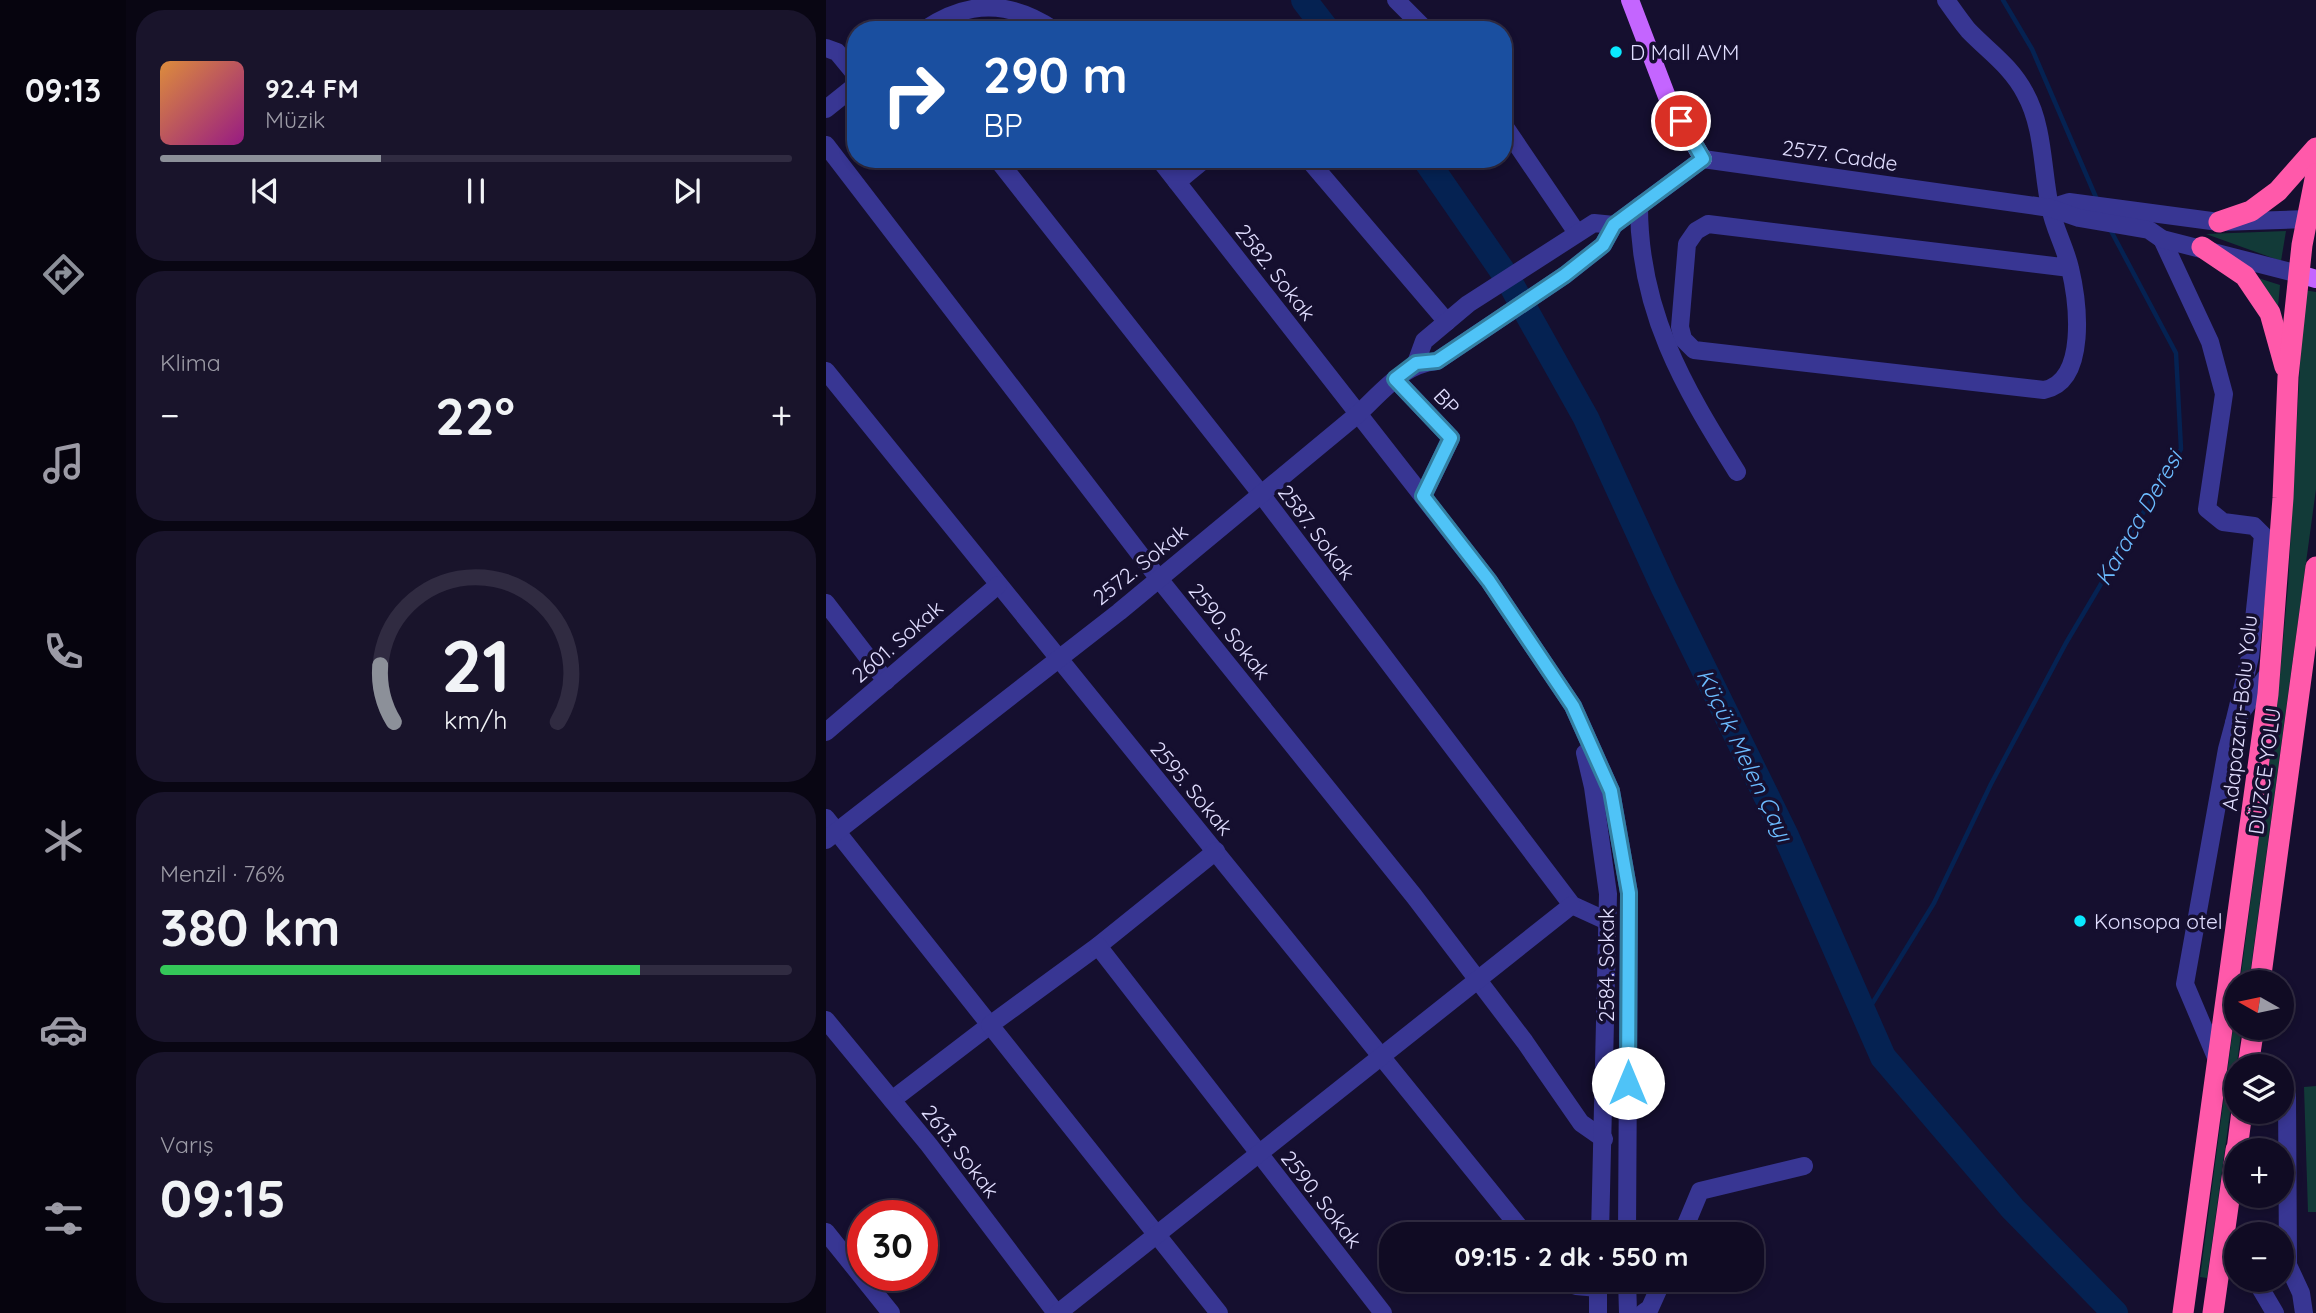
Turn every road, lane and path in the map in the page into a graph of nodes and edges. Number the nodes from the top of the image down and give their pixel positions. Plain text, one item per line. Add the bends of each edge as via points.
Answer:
1 (1396, 0) edge
2 (1630, 0) edge
3 (1946, 0) edge
4 (973, 2) edge
5 (937, 21) edge
6 (1039, 21) edge
7 (1417, 21) edge
8 (826, 48) edge
9 (847, 64) edge
10 (847, 92) edge
11 (826, 109) edge
12 (1512, 137) edge
13 (826, 145) edge
14 (2316, 148) edge
15 (1703, 159) junction
16 (1005, 168) edge
17 (1166, 168) edge
18 (1194, 168) edge
19 (1316, 168) edge
20 (2316, 174) edge
21 (1177, 182) junction
22 (1639, 206) junction
23 (2050, 208) junction
24 (2312, 220) edge
25 (2219, 222) junction
26 (1614, 225) junction
27 (1577, 233) junction
28 (2155, 235) junction
29 (2202, 247) junction
30 (2070, 268) junction
31 (2307, 277) edge
32 (1447, 322) junction
33 (1416, 363) junction
34 (826, 371) edge
35 (2288, 377) junction
36 (1395, 379) junction
37 (1358, 414) junction
38 (1737, 472) dead end
39 (1261, 494) junction
40 (1423, 496) junction
41 (2316, 567) edge
42 (1159, 579) junction
43 (998, 585) junction
44 (826, 603) edge
45 (1057, 660) junction
46 (2270, 671) junction
47 (886, 681) junction
48 (1573, 706) junction
49 (2235, 723) junction
50 (826, 732) edge
51 (830, 830) edge
52 (1216, 851) junction
53 (1572, 905) junction
54 (1607, 921) junction
55 (1098, 946) junction
56 (2262, 970) edge
57 (1477, 979) junction
58 (826, 1020) edge
59 (990, 1026) junction
60 (1382, 1054) junction
61 (2219, 1062) junction
62 (892, 1100) junction
63 (2287, 1124) edge
64 (1604, 1139) junction
65 (1258, 1153) junction
66 (1804, 1166) dead end
67 (1515, 1222) edge
68 (1601, 1222) edge
69 (1627, 1222) edge
70 (1687, 1222) edge
71 (2285, 1222) edge
72 (826, 1232) edge
73 (1156, 1235) junction
74 (2224, 1264) edge
75 (2294, 1280) edge
76 (1598, 1292) edge
77 (1627, 1292) edge
78 (1657, 1292) edge
79 (2263, 1292) edge
80 (891, 1313) edge
81 (1057, 1313) edge
82 (1219, 1313) edge
83 (1383, 1313) edge
84 (1598, 1313) edge
85 (1628, 1313) edge
86 (1643, 1313) edge
87 (2183, 1313) edge
88 (2213, 1313) edge
89 (2275, 1313) edge
90 (2304, 1313) edge

1 - 7 street
2 - 15 main road via 1669,102
3 - 23 street via 1969,31 2001,59 2026,94 2042,148
4 - 5 street
4 - 6 street via 1018,9
8 - 9 street via 837,52
10 - 11 street
12 - 27 street
13 - 42 street, 2590. Sokak
14 - 25 highway via 2278,191 2252,211
15 - 22 street
15 - 23 street, 2577. Cadde
16 - 39 street, 2587. Sokak
17 - 21 street, 2582. Sokak
18 - 21 street
19 - 32 street
20 - 24 highway, Adapazarı-Bolu Yolu
21 - 37 street, 2582. Sokak
22 - 26 street
22 - 38 street via 1643,261 1656,321 1695,404
23 - 25 street via 2069,202
23 - 28 street
23 - 30 street
24 - 25 street
24 - 31 highway, Adapazarı-Bolu Yolu
26 - 27 street via 1594,223
26 - 33 street, 2572. Sokak via 1603,245 1565,275 1437,361
27 - 32 street
28 - 29 street
28 - 49 street via 2210,342 2224,394 2207,509 2223,522 2254,526 2263,535 2250,657
29 - 31 street
29 - 35 highway via 2245,276 2270,313
30 - 30 street via 2075,306 2073,364 2063,382 2044,390 1694,350 1681,333 1687,244 1696,231 1709,224
31 - 35 highway, Adapazarı-Bolu Yolu
32 - 33 street via 1424,341
33 - 36 street, 2572. Sokak
34 - 43 street, 2595. Sokak
35 - 46 highway, Adapazarı-Bolu Yolu
36 - 37 street, 2572. Sokak
36 - 40 street, BP via 1451,438
37 - 39 street, 2572. Sokak
37 - 40 street, 2584. Sokak
39 - 42 street, 2572. Sokak
39 - 53 street, 2587. Sokak
40 - 48 street, 2584. Sokak via 1489,581
41 - 56 highway, DÜZCE YOLU
42 - 45 street, 2572. Sokak
42 - 57 street, 2590. Sokak
43 - 45 street, 2595. Sokak
43 - 47 street, 2601. Sokak
44 - 47 street
45 - 51 street, 2572. Sokak
45 - 52 street, 2595. Sokak
46 - 49 street
46 - 61 highway, Adapazarı-Bolu Yolu
47 - 50 street, 2601. Sokak
48 - 54 street, 2584. Sokak via 1593,787 1608,894
48 - 69 street, 2584. Sokak via 1611,791 1629,893
49 - 61 street via 2185,984
51 - 59 street
52 - 55 street
52 - 60 street, 2595. Sokak
53 - 54 street, 2587. Sokak
53 - 57 street
54 - 64 street, 2584. Sokak
55 - 59 street
55 - 65 street, 2590. Sokak
57 - 60 street
57 - 64 street, 2590. Sokak via 1581,1123
58 - 62 street, 2613. Sokak
59 - 62 street
59 - 73 street
60 - 65 street
60 - 67 street, 2595. Sokak
61 - 87 highway, Adapazarı-Bolu Yolu
62 - 81 street, 2613. Sokak
63 - 71 street
64 - 68 street, 2584. Sokak
65 - 73 street
65 - 83 street, 2590. Sokak
66 - 70 street via 1700,1191
72 - 80 street
73 - 81 street
73 - 82 street
74 - 88 highway via 2219,1270
75 - 90 street
76 - 84 street
77 - 85 street
78 - 86 street
79 - 89 street

